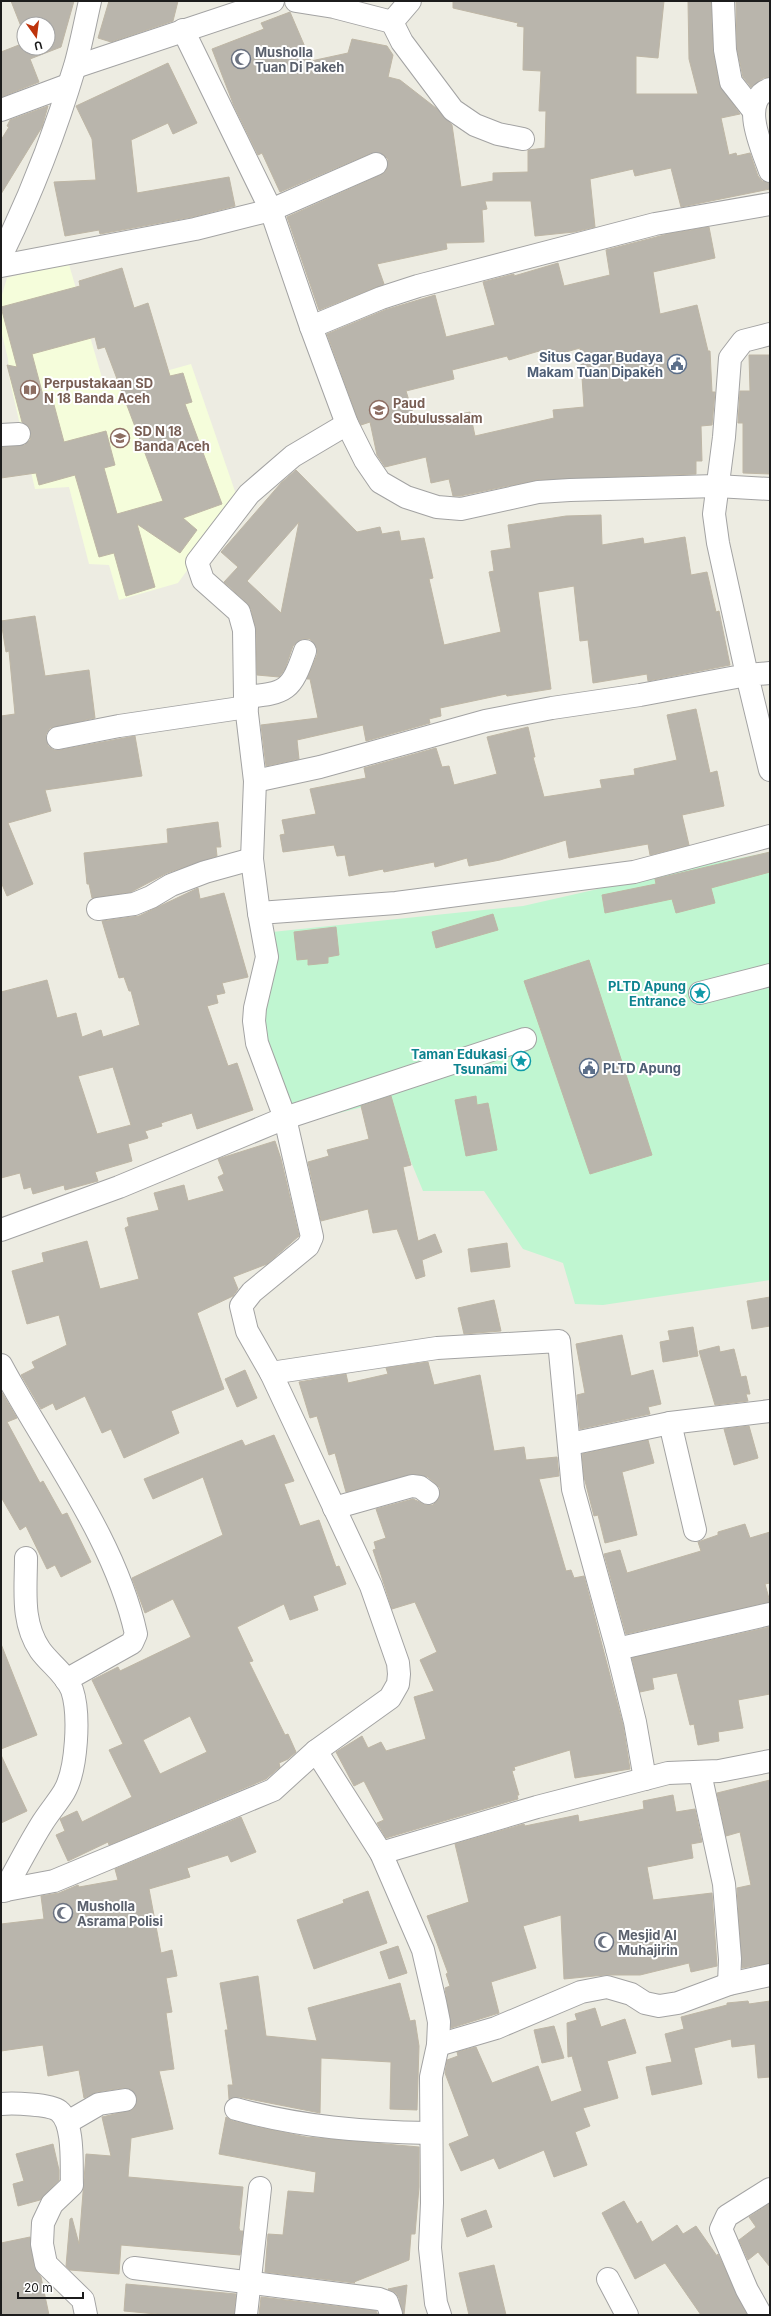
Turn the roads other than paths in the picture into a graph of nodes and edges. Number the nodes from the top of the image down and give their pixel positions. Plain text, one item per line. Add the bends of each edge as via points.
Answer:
1 (90, 1) edge
2 (273, 1) edge
3 (296, 1) edge
4 (410, 1) edge
5 (723, 1) edge
6 (392, 22) junction
7 (183, 30) junction
8 (72, 76) junction
9 (770, 89) edge
10 (1, 110) edge
11 (753, 110) junction
12 (523, 139) dead end
13 (376, 164) dead end
14 (770, 171) edge
15 (770, 204) edge
16 (271, 210) junction
17 (1, 256) edge
18 (1, 266) edge
19 (311, 327) junction
20 (770, 334) edge
21 (347, 424) junction
22 (717, 486) junction
23 (770, 488) edge
24 (305, 652) dead end
25 (770, 673) edge
26 (747, 675) junction
27 (246, 702) junction
28 (58, 738) dead end
29 (770, 770) edge
30 (255, 781) junction
31 (770, 836) edge
32 (252, 859) junction
33 (98, 909) dead end
34 (259, 913) junction
35 (770, 975) edge
36 (700, 994) dead end
37 (525, 1039) dead end
38 (285, 1118) junction
39 (1, 1230) edge
40 (1, 1365) edge
41 (271, 1373) junction
42 (770, 1411) edge
43 (670, 1423) junction
44 (570, 1444) junction
45 (428, 1493) dead end
46 (334, 1508) junction
47 (695, 1530) dead end
48 (26, 1558) dead end
49 (770, 1614) edge
50 (617, 1649) junction
51 (66, 1680) junction
52 (316, 1751) junction
53 (770, 1761) edge
54 (700, 1773) junction
55 (645, 1779) junction
56 (381, 1853) junction
57 (3, 1891) edge
58 (770, 1975) edge
59 (729, 1984) junction
60 (438, 2045) junction
61 (125, 2100) dead end
62 (1, 2104) edge
63 (236, 2109) dead end
64 (68, 2122) junction
65 (430, 2133) junction
66 (260, 2188) dead end
67 (770, 2189) edge
68 (134, 2268) dead end
69 (608, 2279) dead end
70 (251, 2281) junction
71 (391, 2314) dead end
72 (86, 2315) edge
73 (246, 2315) edge
74 (440, 2315) edge
75 (627, 2315) edge
76 (761, 2315) edge

1 - 8 street
2 - 7 street
3 - 6 street via 334,7
4 - 6 street
5 - 11 street via 725,50 731,82
6 - 12 street via 402,42 452,110 475,125 498,134
7 - 8 street
7 - 16 street
8 - 10 street
8 - 17 street via 22,213
9 - 11 street via 760,96
11 - 14 street
13 - 16 street
15 - 19 street via 655,224 418,286 381,298
16 - 18 street via 195,228
16 - 19 street
19 - 21 street
20 - 22 street via 743,341 730,358 724,437
21 - 22 street via 365,460 380,482 394,492 437,507 461,509 538,492
21 - 27 street via 292,456 249,494 197,562 203,580 239,612 242,620
22 - 23 street
22 - 26 street via 714,514 718,543
24 - 27 street via 297,673 287,687 274,694
25 - 26 street
26 - 29 street
26 - 30 street via 486,721 320,767
27 - 28 street
27 - 30 street
30 - 32 street
31 - 34 street via 634,872 396,903
32 - 33 street via 205,872 171,885 134,904
32 - 34 street
34 - 38 street via 267,957 254,1008 254,1022 257,1043
35 - 36 street
37 - 38 street
38 - 39 street via 119,1187
38 - 41 street via 312,1237 308,1246 252,1292 241,1306 246,1331
40 - 51 street via 99,1536 131,1612 136,1634 132,1643
41 - 44 street via 437,1348 559,1341
41 - 46 street
42 - 43 street
43 - 44 street
43 - 47 street
44 - 50 street via 573,1489
45 - 46 street via 420,1487 412,1486
46 - 52 street via 370,1586 400,1674 390,1698
48 - 51 street via 26,1615 29,1630 40,1650
49 - 50 street
50 - 55 street via 635,1722
51 - 57 street via 72,1690 76,1709 74,1761 65,1791 44,1821
52 - 56 street
52 - 57 street via 273,1790 54,1881
53 - 54 street
54 - 55 street via 682,1771
54 - 59 street via 724,1884 730,1959
55 - 56 street via 529,1809
56 - 60 street via 423,1950 439,2022
58 - 59 street
59 - 60 street via 678,2003 659,2006 645,2004 631,1994 607,1988 581,1992 496,2028
60 - 65 street via 431,2077
61 - 64 street via 99,2104
62 - 64 street via 59,2110
63 - 65 street via 308,2126 377,2132
64 - 72 street via 72,2185 52,2204 43,2223 42,2244 46,2264 83,2300
65 - 74 street via 430,2248 436,2303
66 - 70 street
67 - 76 street via 727,2216 721,2229 746,2290
68 - 70 street
69 - 75 street
70 - 71 street via 379,2299 387,2302
70 - 73 street

